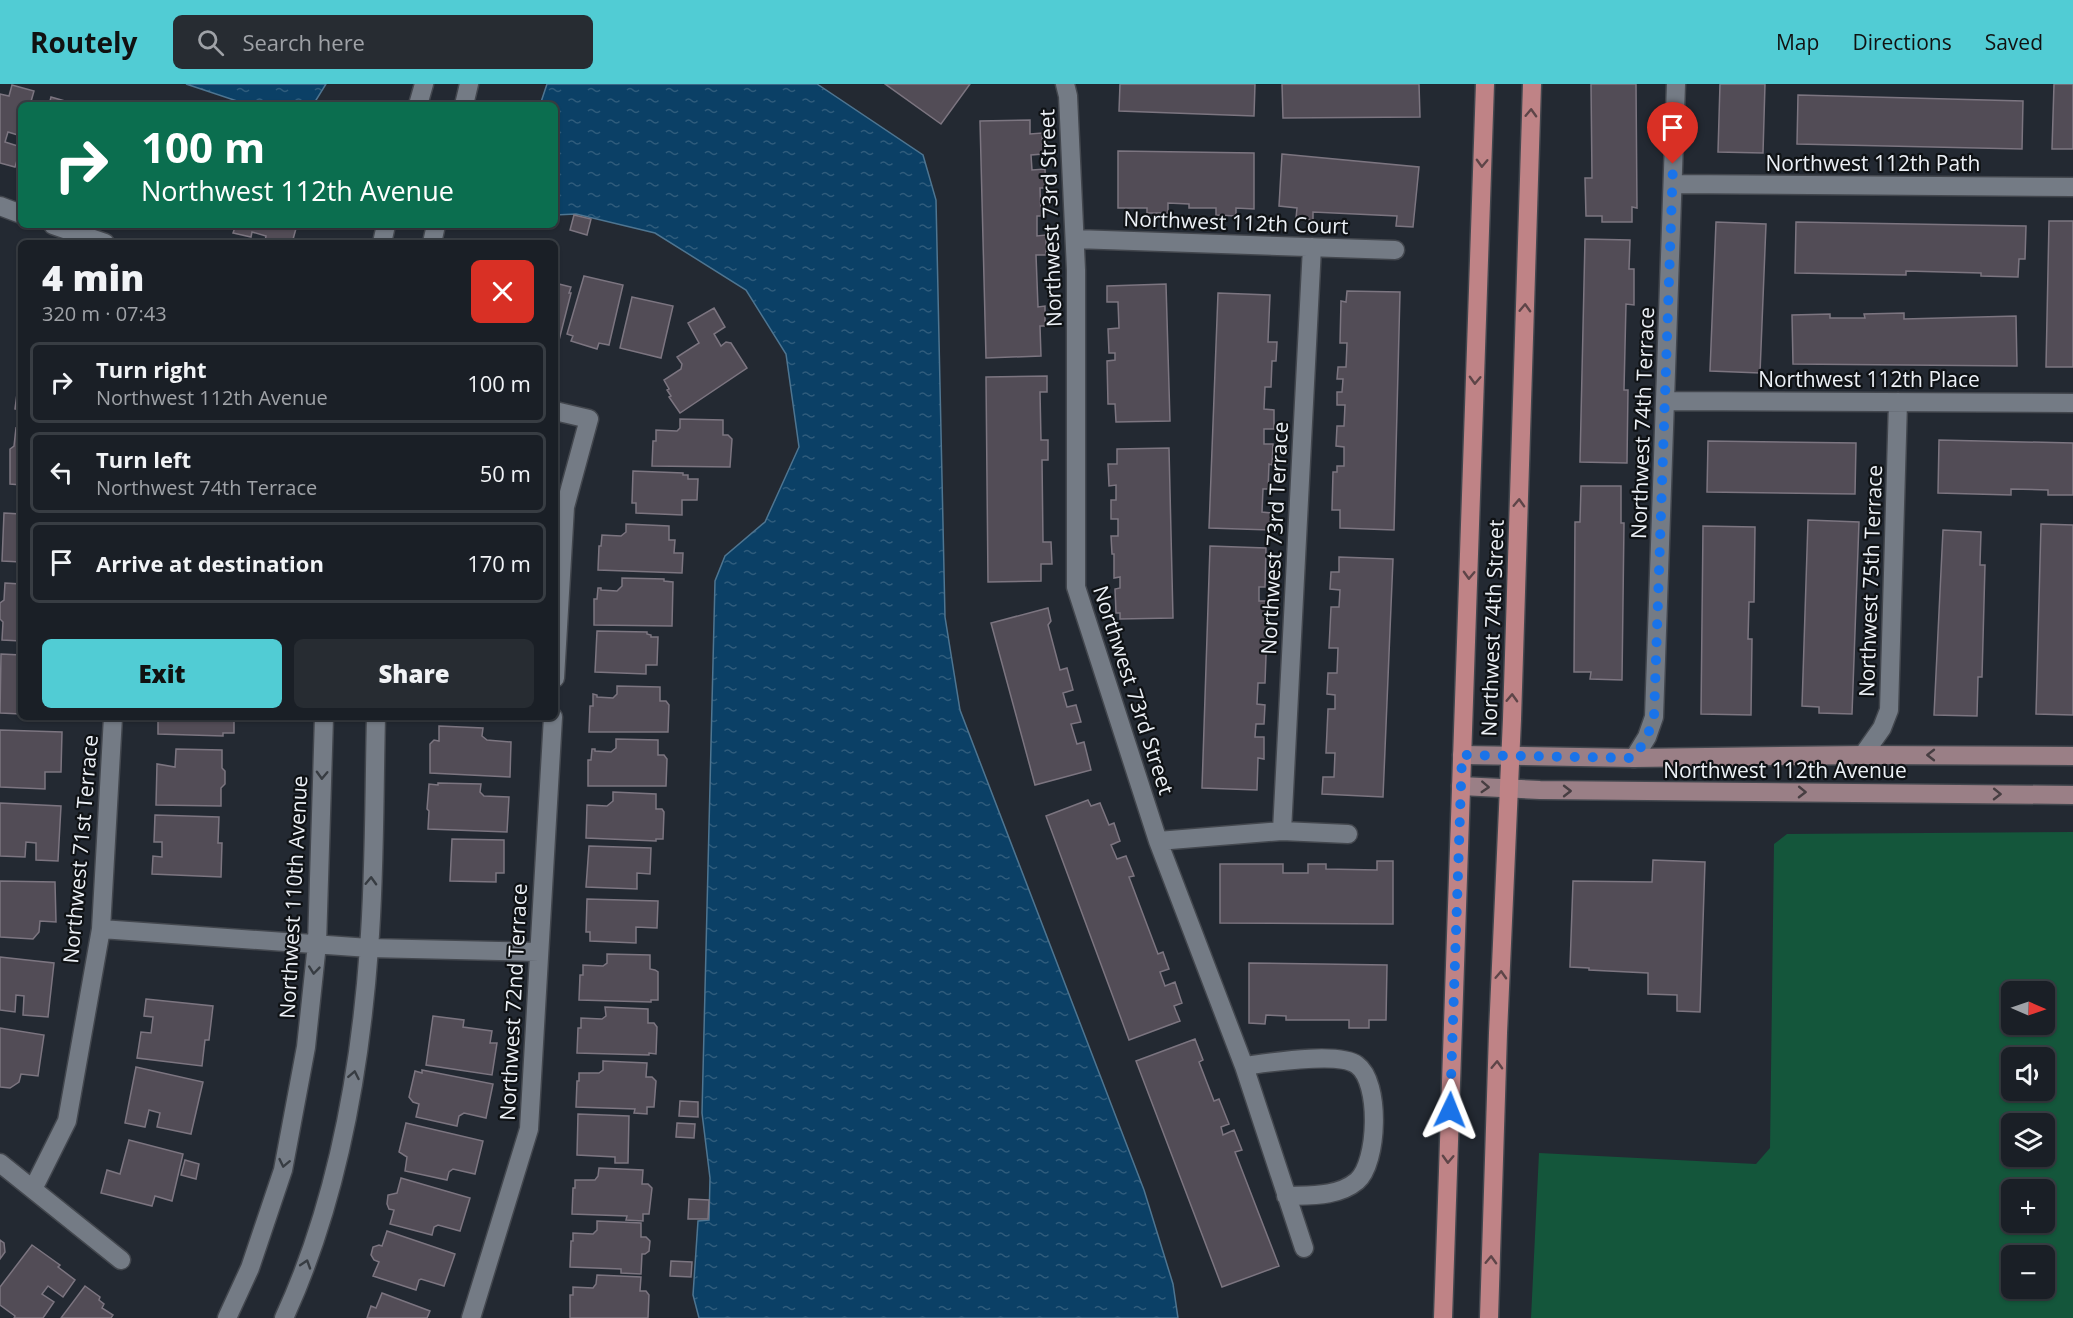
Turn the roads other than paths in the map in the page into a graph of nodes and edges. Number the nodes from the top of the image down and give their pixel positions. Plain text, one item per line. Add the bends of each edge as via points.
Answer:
1 (424, 84) edge
2 (470, 84) edge
3 (1065, 84) edge
4 (1485, 84) edge
5 (1532, 84) edge
6 (1676, 84) edge
7 (419, 102) edge
8 (465, 102) edge
9 (1673, 184) junction
10 (2073, 187) edge
11 (0, 206) edge
12 (18, 213) edge
13 (62, 228) edge
14 (1075, 239) junction
15 (96, 240) edge
16 (1312, 247) junction
17 (1395, 250) dead end
18 (1665, 400) junction
19 (1898, 402) junction
20 (2073, 403) edge
21 (558, 412) edge
22 (558, 627) edge
23 (113, 720) edge
24 (324, 720) edge
25 (376, 720) edge
26 (553, 720) edge
27 (1462, 755) junction
28 (1863, 755) junction
29 (1510, 756) junction
30 (2073, 756) edge
31 (1634, 758) junction
32 (1461, 786) junction
33 (1509, 789) junction
34 (2073, 795) edge
35 (1282, 831) junction
36 (1348, 834) dead end
37 (1158, 841) junction
38 (101, 929) junction
39 (317, 944) junction
40 (369, 948) junction
41 (539, 952) junction
42 (1244, 1066) junction
43 (0, 1163) edge
44 (33, 1189) junction
45 (1286, 1196) junction
46 (1304, 1248) dead end
47 (121, 1260) dead end
48 (227, 1318) edge
49 (284, 1318) edge
50 (471, 1318) edge
51 (1443, 1318) edge
52 (1489, 1318) edge

1 - 7 street
2 - 8 street
3 - 14 street, Northwest 73rd Street
4 -> 27 main road, Northwest 74th Street
29 -> 5 main road, Northwest 74th Street
6 - 9 street, Northwest 74th Terrace
9 - 10 street, Northwest 112th Path
9 - 18 street, Northwest 74th Terrace
11 - 12 street
13 - 15 street
14 - 16 street, Northwest 112th Court
14 - 37 street, Northwest 73rd Street via 1076,587
16 - 17 street, Northwest 112th Court
16 - 35 street, Northwest 73rd Terrace
18 - 19 street, Northwest 112th Place
18 - 31 street, Northwest 74th Terrace via 1655,712 1652,726
19 - 20 street, Northwest 112th Place
19 - 28 street, Northwest 75th Terrace via 1889,711
21 - 22 street via 589,418 565,507
23 - 38 street, Northwest 71st Terrace
24 -> 39 street, Northwest 110th Avenue
40 -> 25 street
26 - 41 street, Northwest 72nd Terrace
27 - 29 street, Northwest 112th Avenue
27 - 32 main road, Northwest 74th Street
30 -> 28 street, Northwest 112th Avenue
28 - 31 street, Northwest 112th Avenue
29 - 31 street, Northwest 112th Avenue
29 - 33 main road, Northwest 74th Street
32 -> 33 street, Northwest 112th Avenue
32 -> 51 main road, Northwest 74th Street
33 -> 34 street, Northwest 112th Avenue
52 -> 33 main road, Northwest 74th Street
35 - 36 street
35 - 37 street
37 - 42 street, Northwest 73rd Street
38 - 39 street
38 - 44 street, Northwest 71st Terrace via 67,1121
39 - 40 street
39 -> 48 street, Northwest 110th Avenue via 306,1047 283,1170 250,1268
40 - 41 street
49 -> 40 street via 333,1182 358,1054
41 - 50 street, Northwest 72nd Terrace via 529,1129
42 - 45 street, Northwest 73rd Street
42 - 45 street via 1288,1060 1342,1060 1358,1065 1370,1085 1373,1129 1370,1153 1359,1179 1328,1194
43 - 44 street
44 - 47 street
45 - 46 street, Northwest 73rd Street

